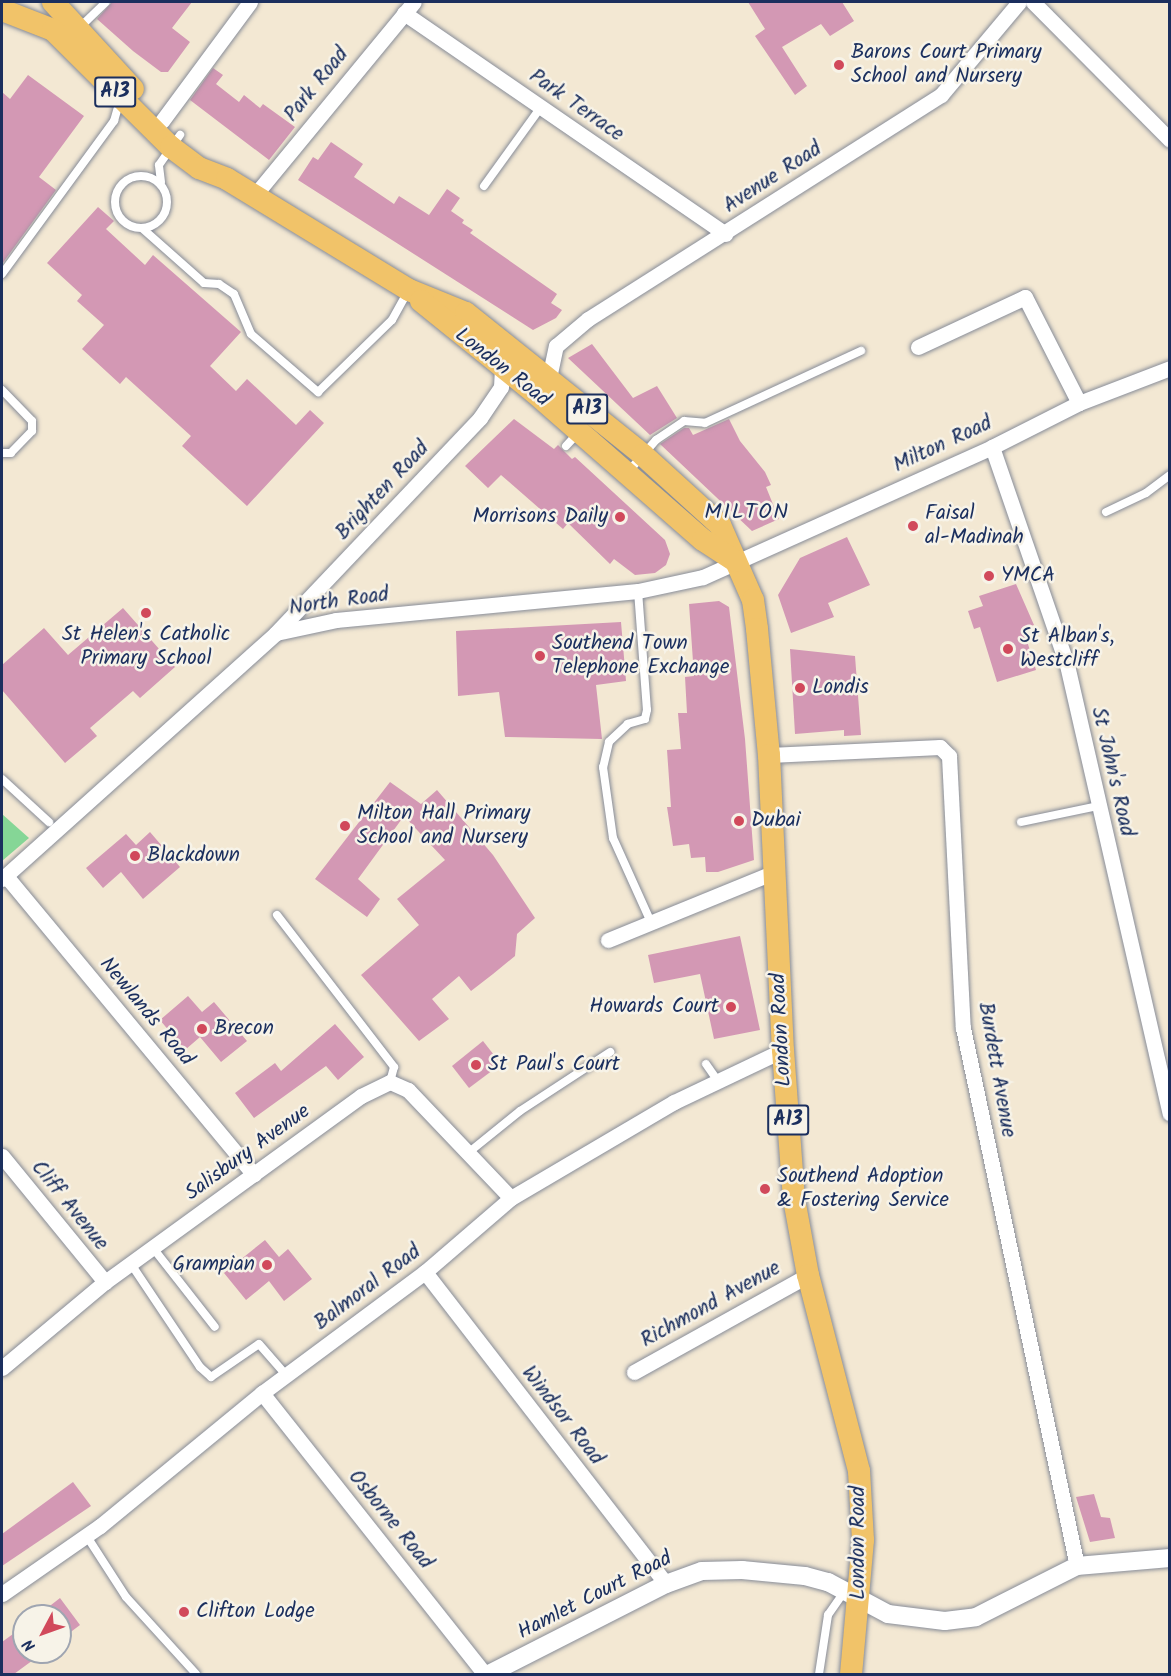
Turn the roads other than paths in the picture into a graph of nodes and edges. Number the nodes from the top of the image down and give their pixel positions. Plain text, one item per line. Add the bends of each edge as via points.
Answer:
1 (52, 2) edge
2 (106, 2) edge
3 (250, 2) edge
4 (1019, 2) edge
5 (1033, 2) edge
6 (409, 7) edge
7 (2, 10) edge
8 (78, 29) junction
9 (120, 98) junction
10 (541, 107) junction
11 (162, 121) junction
12 (1170, 140) edge
13 (176, 141) junction
14 (161, 182) junction
15 (484, 186) dead end
16 (254, 196) junction
17 (143, 229) junction
18 (725, 234) junction
19 (2, 274) edge
20 (409, 290) junction
21 (918, 347) dead end
22 (861, 351) dead end
23 (502, 367) junction
24 (1170, 368) edge
25 (549, 378) junction
26 (2, 390) edge
27 (1079, 403) junction
28 (992, 447) junction
29 (2, 453) edge
30 (643, 455) junction
31 (627, 474) junction
32 (1170, 475) edge
33 (1106, 512) dead end
34 (735, 561) junction
35 (638, 591) junction
36 (276, 633) junction
37 (769, 755) junction
38 (2, 779) edge
39 (1098, 806) junction
40 (49, 822) dead end
41 (1021, 822) dead end
42 (775, 872) junction
43 (4, 877) edge
44 (277, 915) dead end
45 (650, 920) junction
46 (608, 940) dead end
47 (783, 1050) junction
48 (610, 1052) dead end
49 (706, 1064) dead end
50 (718, 1081) junction
51 (390, 1082) junction
52 (1170, 1113) edge
53 (468, 1153) junction
54 (2, 1156) edge
55 (254, 1175) junction
56 (511, 1198) junction
57 (153, 1248) junction
58 (131, 1264) junction
59 (426, 1272) junction
60 (808, 1275) junction
61 (105, 1282) junction
62 (215, 1328) dead end
63 (2, 1368) edge
64 (634, 1372) dead end
65 (286, 1375) junction
66 (262, 1393) junction
67 (86, 1535) junction
68 (1170, 1558) edge
69 (1077, 1566) junction
70 (666, 1584) junction
71 (2, 1594) edge
72 (853, 1596) junction
73 (196, 1674) edge
74 (487, 1674) edge
75 (819, 1674) edge
76 (850, 1674) edge

1 - 8 main road, London Road / A13
2 - 8 lane
3 - 11 street
4 - 18 street, Avenue Road via 941,95
5 - 12 street
6 - 10 street, Park Terrace
6 - 16 street, Park Road
7 - 9 main road, London Road / A13 via 53,30
8 - 11 main road, London Road / A13
9 - 13 main road, London Road / A13
9 - 19 lane via 114,122
10 - 15 lane
10 - 18 street, Park Terrace
11 - 13 main road, London Road / A13
13 - 14 lane via 159,165
13 - 16 main road, London Road / A13
14 - 17 lane via 169,201 160,219
14 - 17 lane via 137,175 117,189 115,213 133,230
16 - 20 main road, London Road / A13
17 - 20 lane via 204,283 219,284 234,294 251,334 318,392 392,320
18 - 25 street, Avenue Road via 588,320 556,346 548,367
20 - 23 main road, London Road / A13 via 455,332
20 - 25 main road, London Road / A13 via 466,313
21 - 27 street via 1025,297
22 - 30 lane via 705,423 684,422 656,440
23 - 31 main road, London Road / A13 via 573,439
23 - 36 street, Brighten Road via 501,387 480,418
24 - 27 street, Milton Road
25 - 30 main road, London Road / A13
26 - 29 lane via 32,421 32,431 11,453
27 - 28 street, Milton Road
28 - 34 street, Milton Road
28 - 39 street, St John's Road via 1067,665
30 - 31 lane
30 - 34 main road, London Road / A13 via 720,525
31 - 34 main road, London Road / A13 via 703,540
32 - 33 lane via 1146,493
34 - 35 street, North Road via 703,577
34 - 37 main road, London Road / A13 via 753,600
35 - 36 street, North Road via 336,620
35 - 45 lane via 647,710 645,719 628,724 609,742 603,768 613,838
36 - 43 street, North Road
37 - 42 main road, London Road / A13
37 - 69 street, Burdett Avenue via 939,747 949,756 963,1028
38 - 40 lane
39 - 41 lane
39 - 52 street, St John's Road
42 - 45 street
42 - 47 main road, London Road / A13
43 - 55 street, Newlands Road
44 - 51 lane via 394,1067
45 - 46 street
47 - 50 street, Balmoral Road
47 - 60 main road, London Road / A13 via 794,1199
48 - 53 lane via 520,1111
49 - 50 lane
50 - 56 street, Balmoral Road via 674,1102
51 - 53 street via 408,1090
51 - 55 street, Salisbury Avenue via 361,1096
53 - 56 street
54 - 61 street, Cliff Avenue
55 - 57 street, Salisbury Avenue
56 - 59 street, Balmoral Road
57 - 58 street, Salisbury Avenue
57 - 62 lane
58 - 61 street, Salisbury Avenue
58 - 65 lane via 200,1367 211,1377 259,1344
59 - 65 street, Balmoral Road
59 - 70 street, Windsor Road
60 - 64 street, Richmond Avenue
60 - 72 main road, London Road / A13 via 859,1471 863,1540
61 - 63 street, Salisbury Avenue
65 - 66 street, Balmoral Road
66 - 67 street, Balmoral Road
66 - 74 street, Osborne Road
67 - 71 street, Balmoral Road
67 - 73 lane via 126,1597
68 - 69 street, Hamlet Court Road
69 - 72 street, Hamlet Court Road via 976,1617 945,1621 888,1614
70 - 72 street, Hamlet Court Road via 702,1571 742,1570 805,1576
70 - 74 street, Hamlet Court Road
72 - 75 lane via 828,1615
72 - 76 main road, London Road / A13

